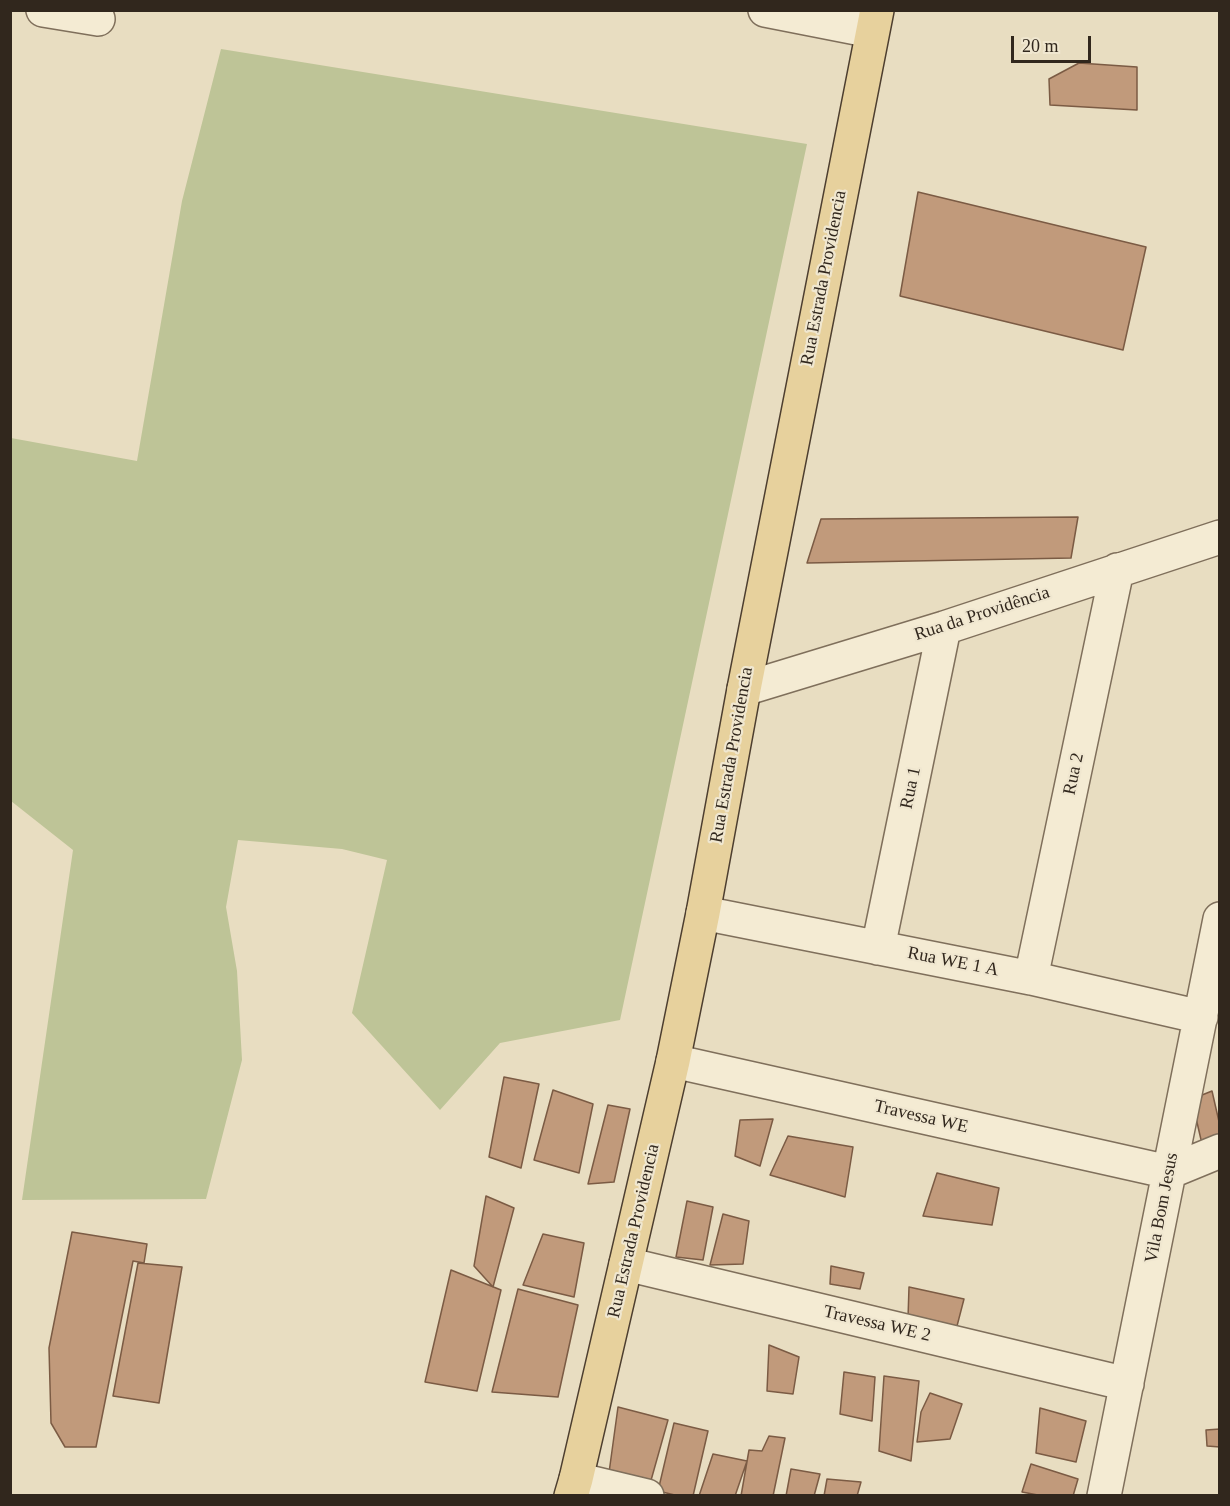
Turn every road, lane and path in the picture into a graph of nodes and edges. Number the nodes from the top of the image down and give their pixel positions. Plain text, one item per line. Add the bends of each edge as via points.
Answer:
1 (43, 10) edge
2 (765, 10) edge
3 (98, 19) dead end
4 (874, 21) edge
5 (1220, 537) edge
6 (1117, 570) junction
7 (944, 628) junction
8 (744, 689) junction
9 (703, 913) junction
10 (1220, 920) edge
11 (878, 948) junction
12 (1031, 978) junction
13 (1201, 1017) junction
14 (673, 1061) junction
15 (1220, 1151) edge
16 (1169, 1172) junction
17 (626, 1264) junction
18 (1127, 1384) junction
19 (574, 1487) edge
20 (647, 1496) edge
21 (1104, 1496) edge

1 - 3 street
2 - 4 street
4 - 8 main road, Rua Estrada Providencia
5 - 6 street, Rua da Providência
6 - 7 street, Rua da Providência
6 - 12 street, Rua 2
7 - 8 street, Rua da Providência
7 - 11 street, Rua 1
8 - 9 main road, Rua Estrada Providencia
9 - 11 street, Rua WE 1 A
9 - 14 main road, Rua Estrada Providencia
10 - 13 street, Vila Bom Jesus
11 - 12 street, Rua WE 1 A
12 - 13 street, Rua WE 1 A
13 - 16 street, Vila Bom Jesus
14 - 16 street, Travessa WE
14 - 17 main road, Rua Estrada Providencia
15 - 16 street
16 - 18 street, Vila Bom Jesus
17 - 18 street, Travessa WE 2
17 - 19 main road, Rua Estrada Providencia
18 - 21 street, Vila Bom Jesus
19 - 20 street

